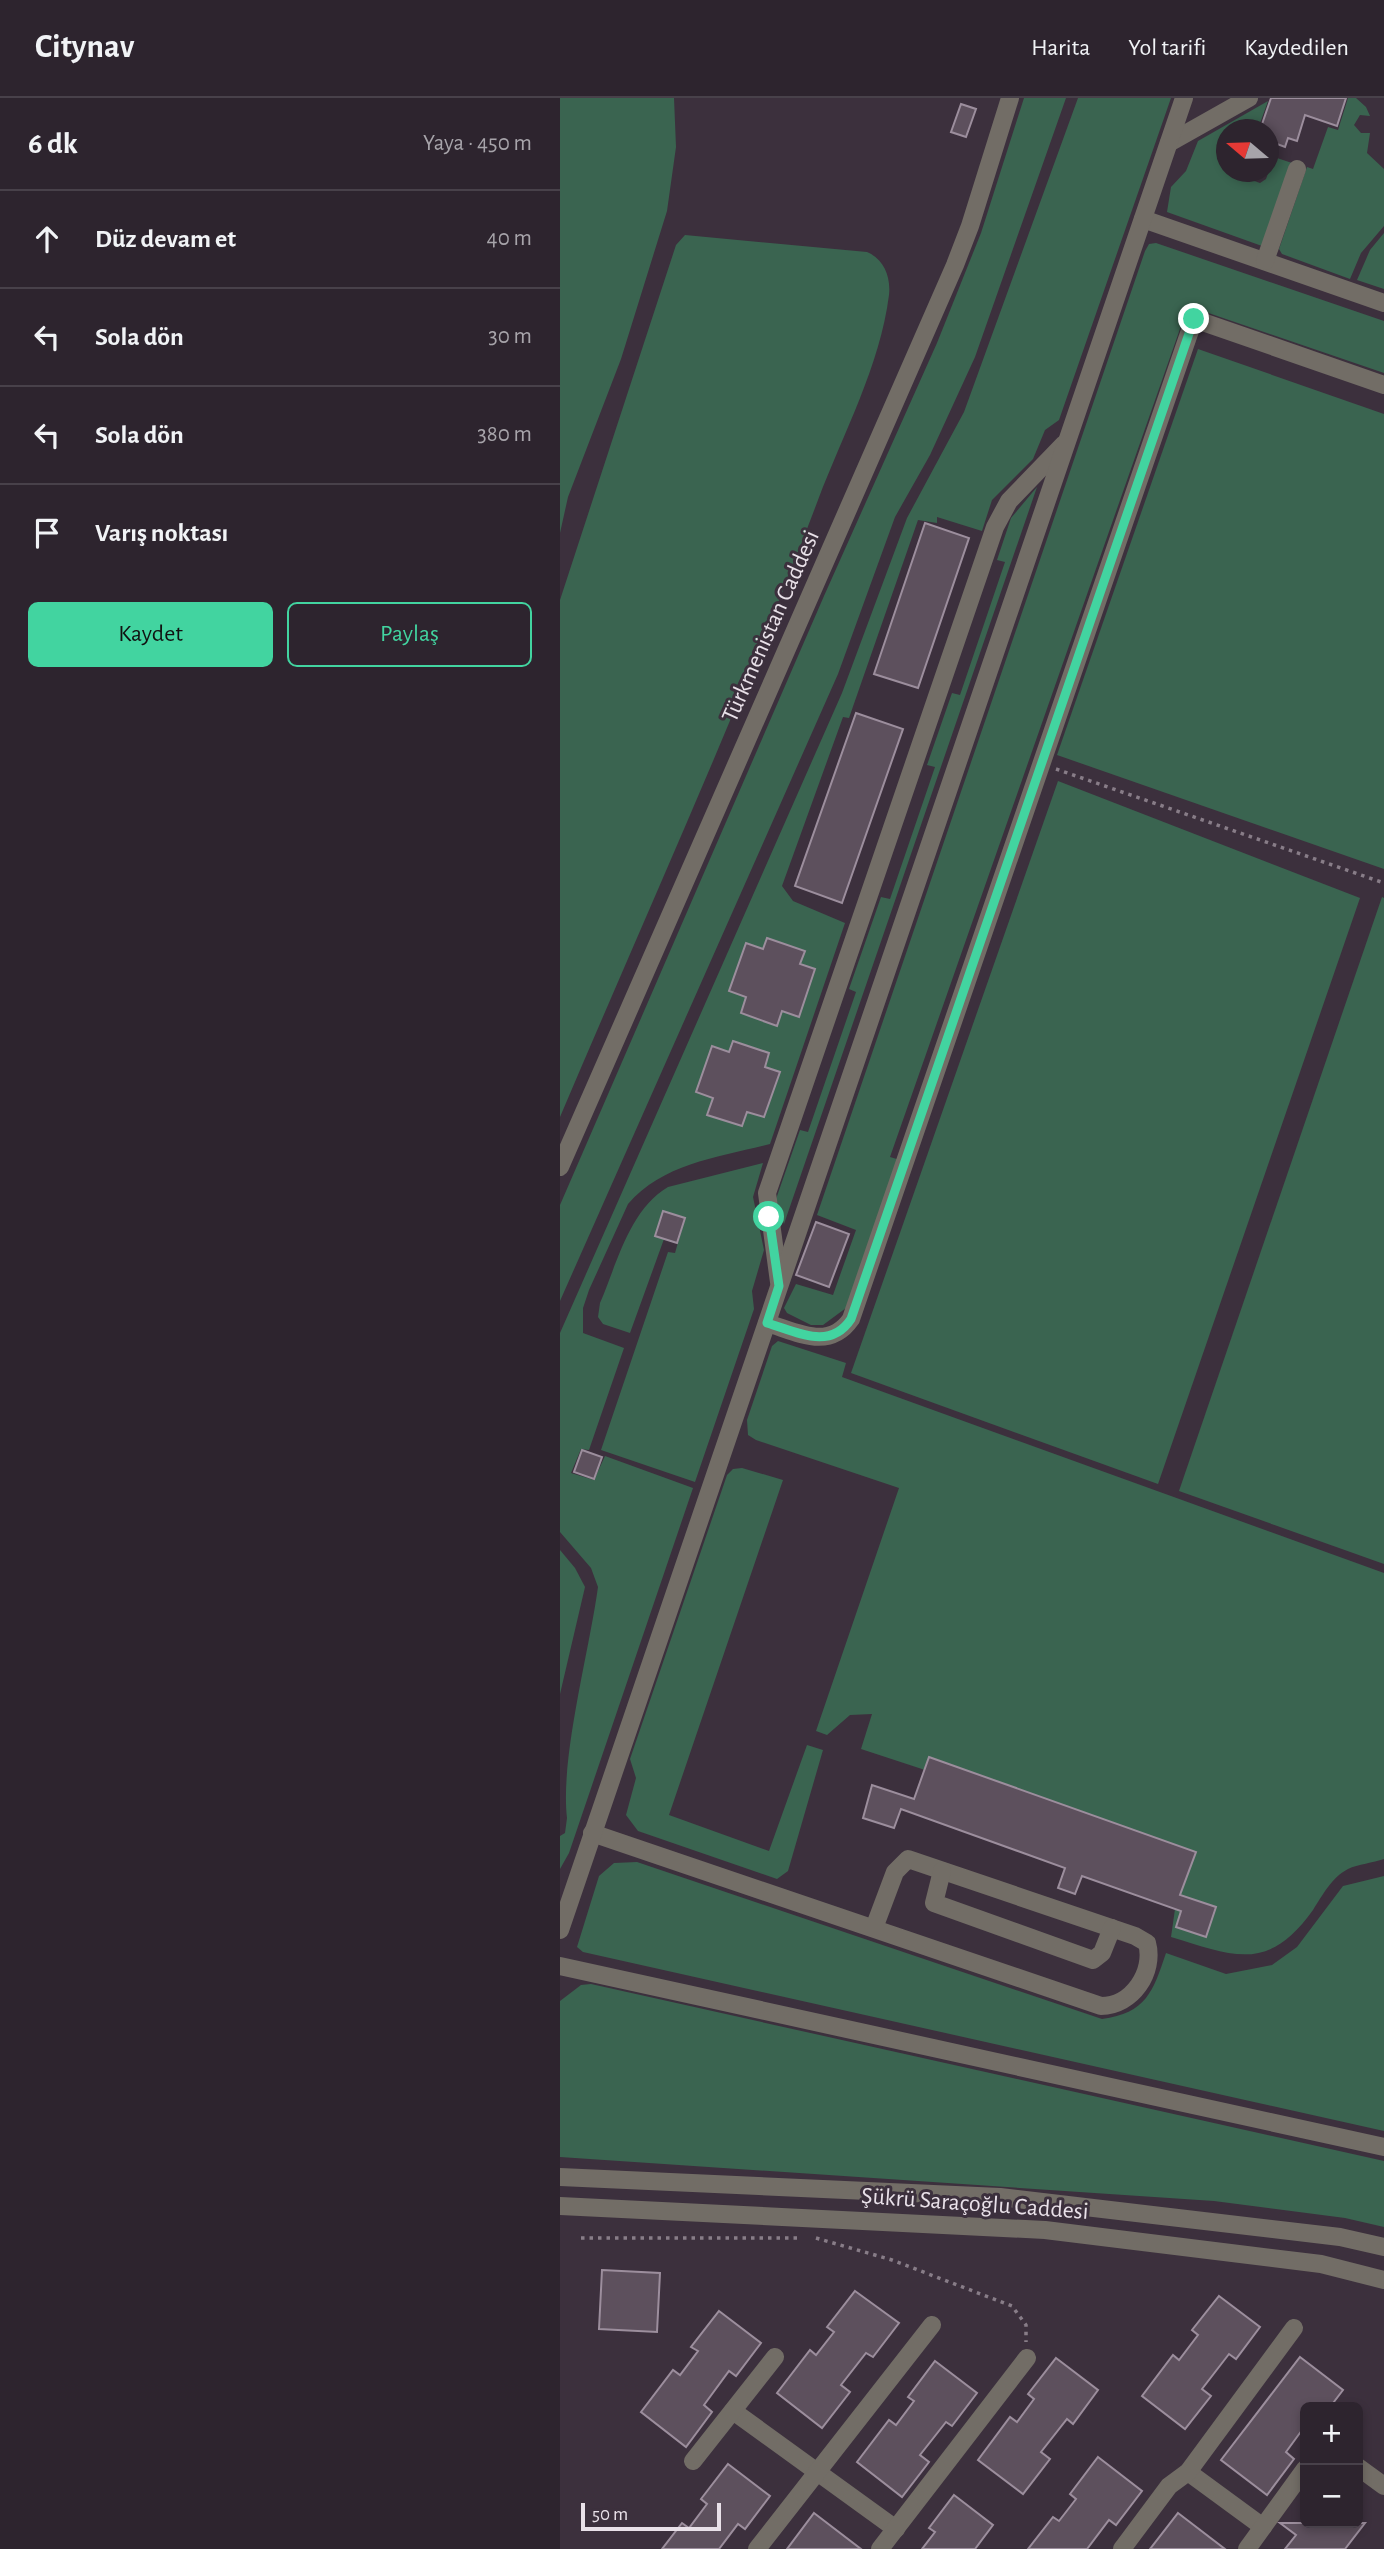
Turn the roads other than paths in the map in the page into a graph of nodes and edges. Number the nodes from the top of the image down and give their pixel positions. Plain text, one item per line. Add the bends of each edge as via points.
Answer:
1 (1010, 98) edge
2 (1184, 98) edge
3 (1249, 98) edge
4 (1169, 143) junction
5 (1297, 169) dead end
6 (1143, 219) junction
7 (1265, 261) junction
8 (1384, 303) edge
9 (1384, 386) edge
10 (1068, 441) junction
11 (560, 1167) edge
12 (779, 1286) junction
13 (767, 1323) junction
14 (592, 1833) junction
15 (942, 1871) junction
16 (874, 1928) junction
17 (1112, 1928) junction
18 (560, 1930) edge
19 (560, 1966) edge
20 (1384, 2147) edge
21 (560, 2177) edge
22 (560, 2206) edge
23 (1384, 2247) edge
24 (1384, 2280) edge
25 (932, 2325) dead end
26 (1294, 2328) dead end
27 (775, 2357) dead end
28 (1027, 2358) road end
29 (733, 2411) junction
30 (693, 2461) dead end
31 (1363, 2471) edge
32 (817, 2472) junction
33 (1188, 2472) junction
34 (1300, 2476) edge
35 (1384, 2486) edge
36 (1263, 2527) junction
37 (895, 2529) junction
38 (757, 2549) edge
39 (880, 2549) edge
40 (1122, 2549) edge
41 (1247, 2549) edge

1 - 11 street, Türkmenistan Caddesi via 955,265
2 - 4 street
3 - 4 street
4 - 6 street
5 - 7 street
6 - 7 street
6 - 10 street
7 - 8 street
9 - 13 street via 1194,319 851,1319 836,1335 824,1339
10 - 12 street
10 - 12 street via 1009,501 995,527 772,1180 767,1204
12 - 13 street
13 - 14 street
14 - 16 street
14 - 18 street
15 - 16 street via 908,1859 901,1863
15 - 17 street
15 - 17 street via 934,1903 1093,1960 1102,1953
16 - 17 street via 1111,2006 1131,1997 1150,1954 1147,1943
19 - 20 street
21 - 23 street via 1036,2200
22 - 24 street, Şükrü Saraçoğlu Caddesi via 1045,2230 1308,2262
25 - 32 street
26 - 33 street
27 - 29 street
28 - 37 street
29 - 30 street
29 - 32 street
31 - 35 street
32 - 37 street
32 - 38 street
33 - 36 street
33 - 40 street via 1169,2486
34 - 36 street
36 - 41 street
37 - 39 street

